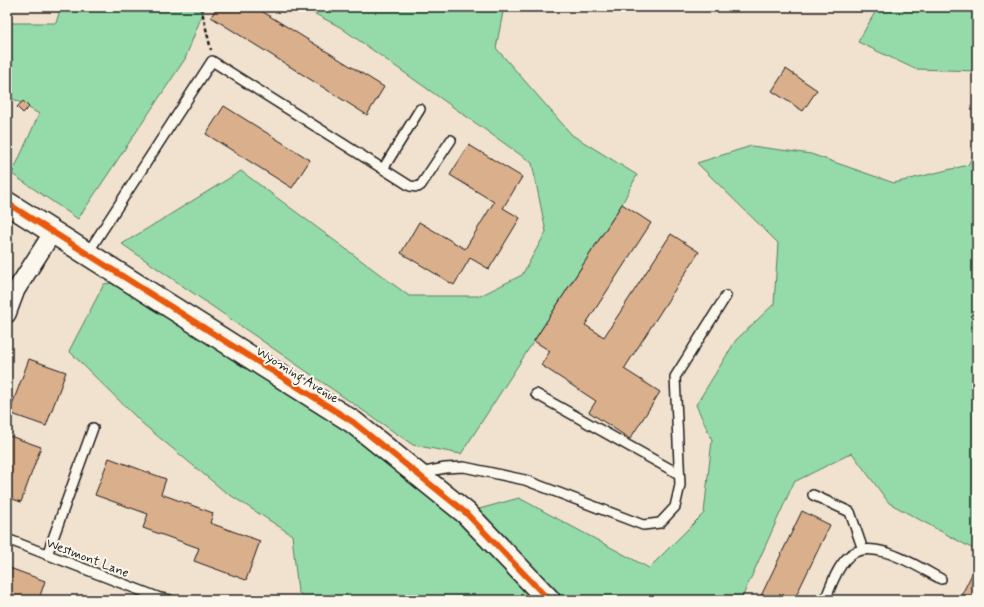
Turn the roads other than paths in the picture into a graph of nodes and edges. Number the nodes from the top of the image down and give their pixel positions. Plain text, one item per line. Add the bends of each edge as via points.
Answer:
1 (420, 109) dead end
2 (451, 140) dead end
3 (383, 169) junction
4 (7, 203) edge
5 (53, 232) junction
6 (87, 254) junction
7 (726, 296) dead end
8 (7, 314) edge
9 (536, 394) dead end
10 (93, 428) dead end
11 (419, 474) junction
12 (679, 474) junction
13 (813, 495) dead end
14 (7, 539) edge
15 (863, 550) junction
16 (46, 555) junction
17 (941, 579) dead end
18 (164, 600) edge
19 (549, 600) edge
20 (825, 600) edge

1 - 3 lane
2 - 3 lane via 420,186 410,186
3 - 6 lane via 212,60
4 - 5 street, Wyoming Avenue
5 - 6 street, Wyoming Avenue
5 - 8 street via 16,290
6 - 11 street, Wyoming Avenue via 353,422
7 - 12 lane via 675,377
9 - 12 lane
10 - 16 lane
11 - 12 lane via 464,467 525,480 643,525 660,523 675,507 680,485
11 - 19 street, Wyoming Avenue via 466,513
13 - 15 lane via 850,512
14 - 16 lane, Westmont Lane
15 - 17 lane via 880,550
15 - 20 lane via 855,551 846,558
16 - 18 lane, Westmont Lane

